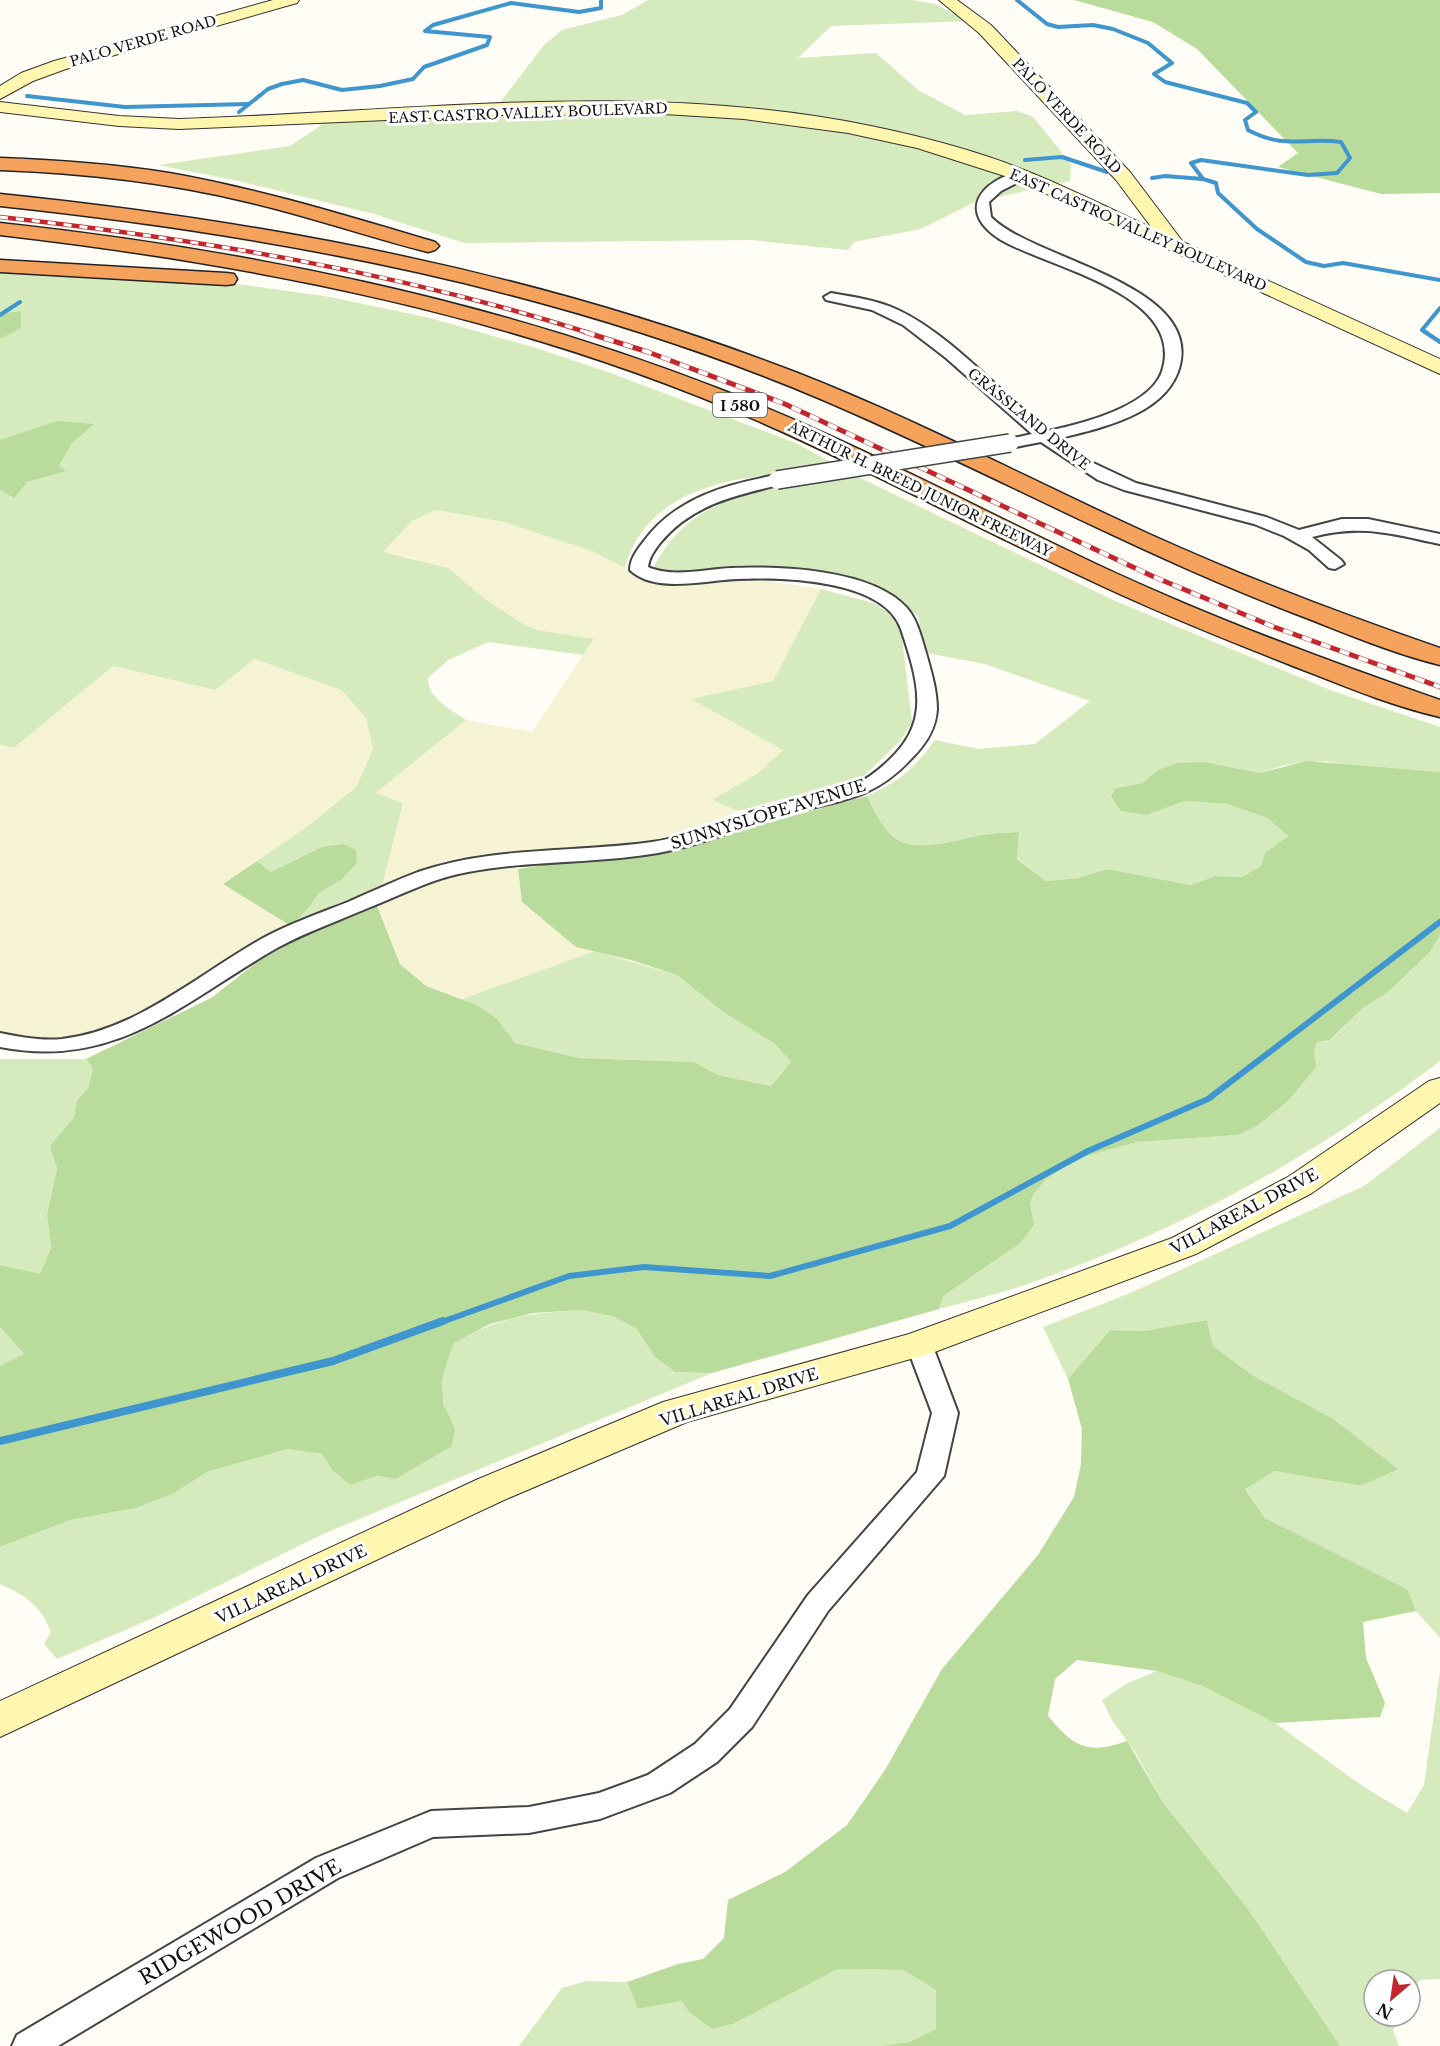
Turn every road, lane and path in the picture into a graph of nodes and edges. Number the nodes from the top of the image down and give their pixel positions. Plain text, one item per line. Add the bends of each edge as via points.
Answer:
1 (291, 0) edge
2 (947, 0) edge
3 (0, 94) edge
4 (0, 107) edge
5 (0, 164) edge
6 (1021, 175) junction
7 (0, 200) edge
8 (0, 229) edge
9 (1175, 245) junction
10 (0, 266) edge
11 (831, 297) dead end
12 (680, 337) junction
13 (1440, 367) edge
14 (650, 370) junction
15 (1047, 437) junction
16 (1296, 536) junction
17 (1440, 539) edge
18 (1335, 564) dead end
19 (1440, 657) edge
20 (1440, 709) edge
21 (0, 1040) edge
22 (1440, 1088) edge
23 (919, 1344) junction
24 (0, 1720) edge
25 (29, 2046) edge

1 - 3 street, PALO VERDE ROAD via 60,65 27,77
2 - 9 street, PALO VERDE ROAD via 985,28 1110,162
4 - 6 street, EAST CASTRO VALLEY BOULEVARD via 179,124 640,108 747,113 875,132
5 - 12 highway via 159,177 260,198 597,298 645,315
6 - 9 street, EAST CASTRO VALLEY BOULEVARD
6 - 15 street, SUNNYSLOPE AVENUE via 988,192 980,204 984,218 1007,237 1134,297 1163,322 1174,349 1168,376 1145,401 1108,420
7 - 12 highway, I 580 via 162,218 336,247 496,283
8 - 14 highway, ARTHUR H. BREED JUNIOR FREEWAY / I 580 via 154,248 328,279 496,320
9 - 13 street, EAST CASTRO VALLEY BOULEVARD
10 - 14 highway via 206,278 321,292 418,311
11 - 15 street, GRASSLAND DRIVE via 873,306 906,321
12 - 19 highway, I 580 via 871,412 1221,574
14 - 20 highway, ARTHUR H. BREED JUNIOR FREEWAY / I 580 via 814,437 1184,613
15 - 16 street, GRASSLAND DRIVE via 1090,469 1128,487 1243,517
15 - 21 street, SUNNYSLOPE AVENUE, bridge via 777,480 725,493 681,513 657,534 639,561 639,570 652,576 766,574 841,583 870,592 895,607 910,626 922,674 926,723 906,753 876,781 862,789 661,846 467,866 424,877 276,940 164,1010 101,1037 64,1046
16 - 17 street via 1342,524 1368,524
16 - 18 street, GRASSLAND DRIVE via 1320,549
22 - 23 street, VILLAREAL DRIVE via 1300,1185 1184,1246
23 - 24 street, VILLAREAL DRIVE via 676,1413 490,1490
23 - 25 street, RIDGEWOOD DRIVE via 945,1413 930,1476 818,1603 741,1718 706,1753 659,1784 600,1806 529,1820 431,1824 338,1863

